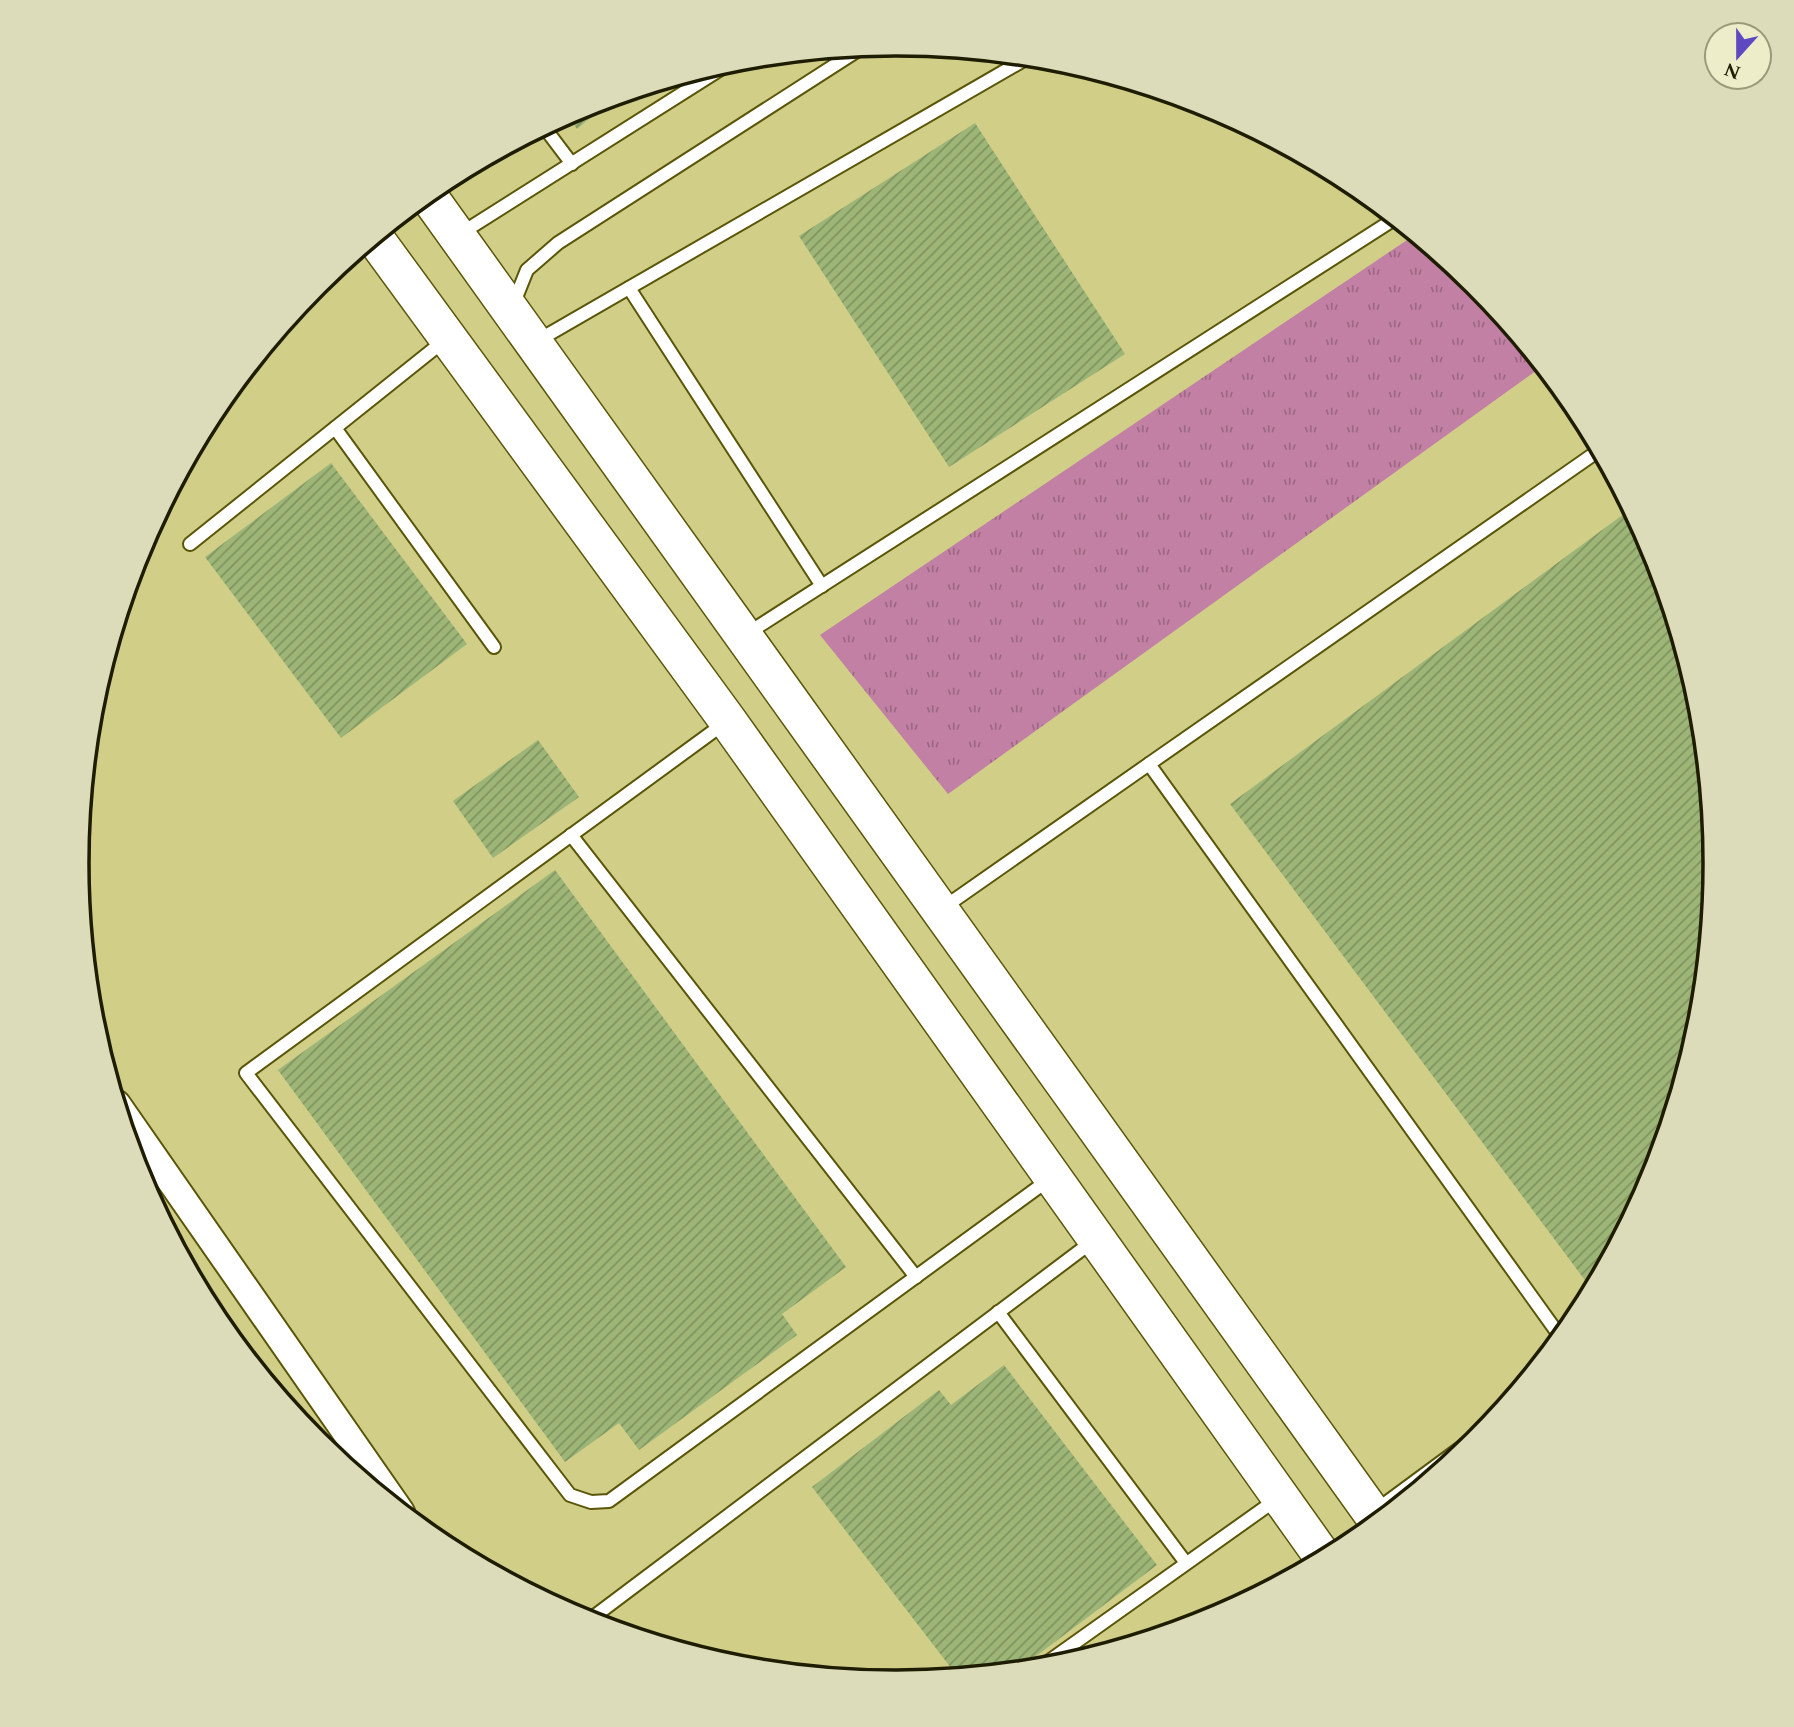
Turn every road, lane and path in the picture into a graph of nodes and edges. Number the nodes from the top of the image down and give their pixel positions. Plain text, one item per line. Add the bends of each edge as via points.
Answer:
1 (846, 58) edge
2 (1015, 65) edge
3 (703, 81) edge
4 (550, 135) edge
5 (572, 164) junction
6 (433, 203) edge
7 (1389, 223) edge
8 (457, 236) junction
9 (379, 244) edge
10 (629, 288) junction
11 (511, 312) junction
12 (448, 337) junction
13 (533, 343) junction
14 (335, 428) junction
15 (1593, 455) edge
16 (190, 544) dead end
17 (822, 586) junction
18 (743, 636) junction
19 (494, 647) dead end
20 (728, 721) junction
21 (1149, 764) junction
22 (571, 835) junction
23 (940, 910) junction
24 (134, 1129) edge
25 (1052, 1178) junction
26 (1096, 1238) junction
27 (916, 1277) junction
28 (998, 1312) junction
29 (1555, 1330) edge
30 (383, 1485) edge
31 (1280, 1497) junction
32 (1373, 1515) edge
33 (1319, 1552) edge
34 (1186, 1563) junction
35 (598, 1614) edge
36 (1059, 1654) edge

1 - 11 lane via 558,243 527,270
2 - 10 lane
3 - 5 lane
4 - 5 lane
5 - 8 lane
6 - 8 main road
7 - 17 lane
8 - 11 main road
9 - 12 main road
10 - 13 lane
10 - 17 lane
11 - 13 main road
12 - 14 lane
12 - 20 main road
13 - 18 main road
14 - 16 lane
14 - 19 lane
15 - 21 lane
17 - 18 lane
18 - 23 main road
20 - 22 lane
20 - 25 main road
21 - 23 lane
21 - 29 lane
22 - 27 lane
22 - 27 lane via 246,1073 570,1495 591,1502 609,1501
23 - 32 main road
24 - 30 street
25 - 26 main road
25 - 27 lane
26 - 28 lane
26 - 31 main road
28 - 34 lane
28 - 35 lane
31 - 33 main road
31 - 34 lane
34 - 36 lane

